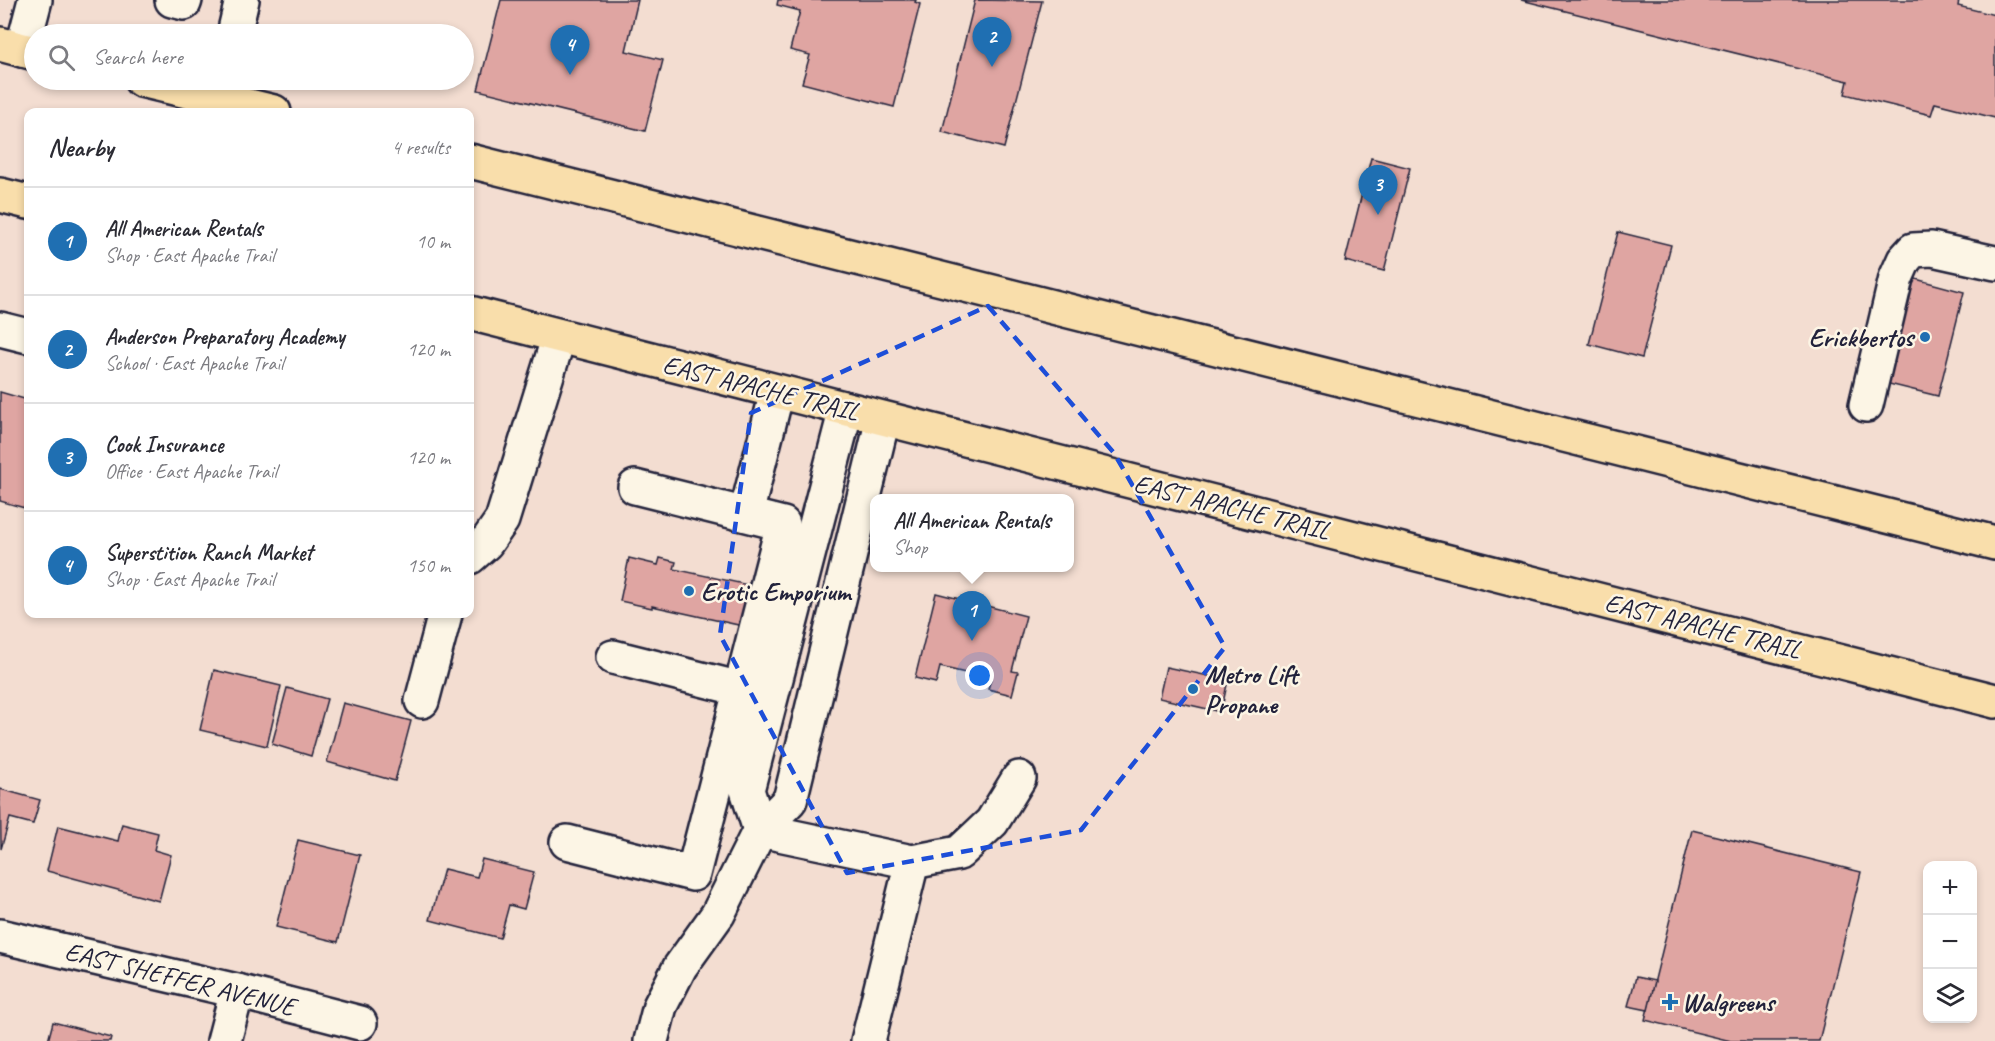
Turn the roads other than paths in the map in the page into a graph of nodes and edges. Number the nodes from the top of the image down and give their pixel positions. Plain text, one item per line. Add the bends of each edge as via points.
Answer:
1 (34, 0) edge
2 (172, 0) edge
3 (185, 0) edge
4 (242, 0) edge
5 (27, 24) edge
6 (236, 24) edge
7 (24, 33) edge
8 (19, 49) edge
9 (222, 90) edge
10 (265, 108) edge
11 (474, 162) edge
12 (0, 195) edge
13 (24, 201) edge
14 (1995, 263) edge
15 (474, 315) edge
16 (0, 328) edge
17 (24, 335) edge
18 (559, 336) junction
19 (777, 392) junction
20 (1866, 405) dead end
21 (846, 409) junction
22 (883, 419) junction
23 (635, 487) dead end
24 (746, 514) junction
25 (1995, 543) edge
26 (474, 554) edge
27 (444, 618) edge
28 (613, 657) dead end
29 (741, 689) junction
30 (422, 700) dead end
31 (1995, 701) edge
32 (1019, 778) dead end
33 (760, 830) junction
34 (567, 842) dead end
35 (912, 862) junction
36 (0, 936) edge
37 (237, 991) junction
38 (360, 1023) dead end
39 (224, 1041) edge
40 (651, 1041) edge
41 (868, 1041) edge

1 - 5 street
2 - 3 street
4 - 6 street
7 - 8 street
9 - 10 main road
11 - 25 main road
12 - 13 main road
14 - 20 street via 1932,249 1913,250 1896,278
15 - 18 main road, EAST APACHE TRAIL
16 - 17 street
18 - 19 main road, EAST APACHE TRAIL
18 - 26 street via 502,520
19 - 21 main road, EAST APACHE TRAIL
19 - 24 street
21 - 22 main road, EAST APACHE TRAIL
21 - 33 street via 747,790
22 - 31 main road, EAST APACHE TRAIL
22 - 33 street via 790,800
23 - 24 street
24 - 29 street via 783,524
27 - 30 street
28 - 29 street
29 - 34 street via 693,874
32 - 35 street via 992,822 959,853
33 - 35 street
33 - 40 street via 718,914 680,967 660,1006
35 - 41 street
36 - 37 street, EAST SHEFFER AVENUE
37 - 38 street, EAST SHEFFER AVENUE
37 - 39 street

